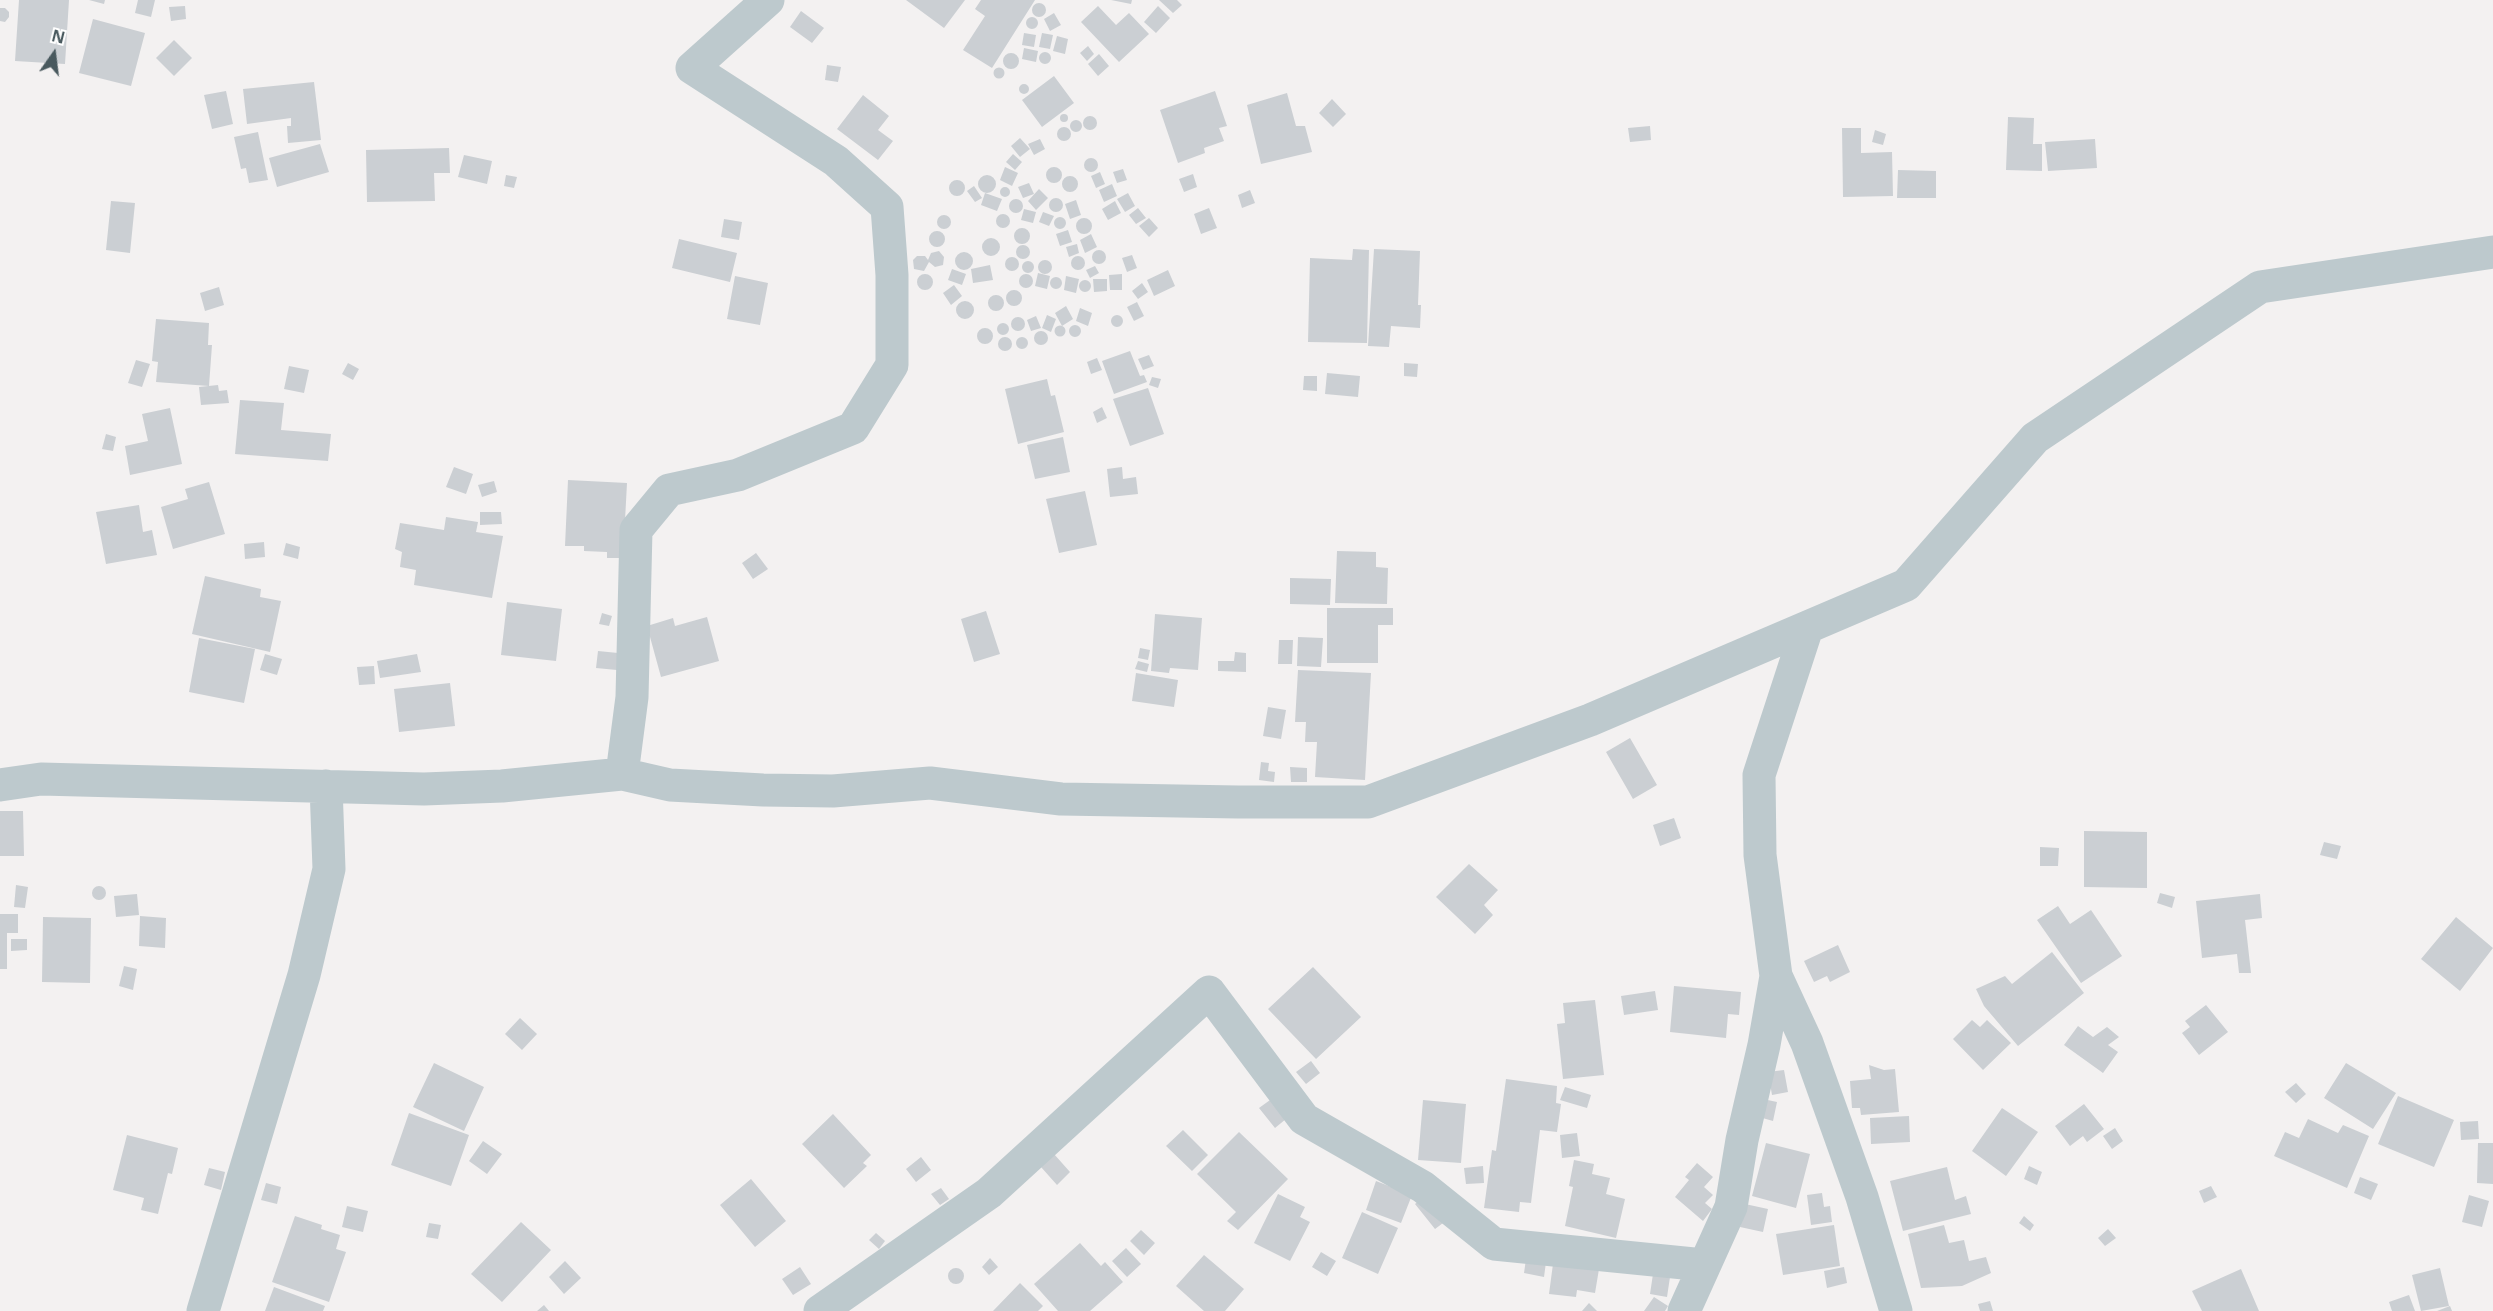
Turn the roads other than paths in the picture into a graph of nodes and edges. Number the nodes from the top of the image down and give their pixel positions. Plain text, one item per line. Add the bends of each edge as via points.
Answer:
1 (768, 0) edge
2 (2493, 252) edge
3 (1807, 628) junction
4 (622, 774) junction
5 (0, 785) edge
6 (326, 786) junction
7 (1776, 976) junction
8 (1704, 1265) junction
9 (203, 1311) edge
10 (820, 1311) edge
11 (1684, 1311) edge
12 (1896, 1311) edge

1 - 4 street via 692,68 836,161 887,207 892,365 853,428 738,475 669,490 636,530 632,697
2 - 3 street via 2260,287 2035,438 1906,585
3 - 4 street via 1590,720 1368,802 1061,799 930,783 833,791 763,790 670,785
3 - 7 street via 1759,775 1761,855
4 - 6 street via 502,786
5 - 6 street via 41,779
6 - 9 street via 329,869 304,975
7 - 8 street via 1731,1206
7 - 12 street via 1807,1043 1854,1174
8 - 10 street via 1494,1244 1423,1187 1304,1119 1209,992 989,1193
8 - 11 street

